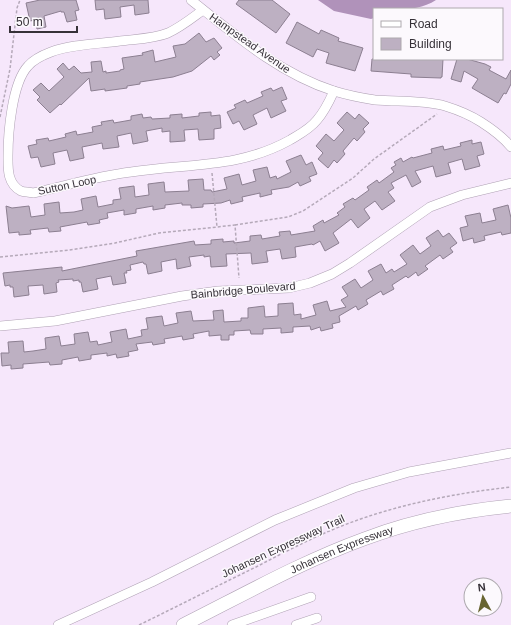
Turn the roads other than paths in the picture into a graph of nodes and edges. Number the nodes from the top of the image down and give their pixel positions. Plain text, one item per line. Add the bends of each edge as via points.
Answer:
1 (191, 0) edge
2 (203, 10) junction
3 (334, 91) junction
4 (511, 147) edge
5 (511, 183) edge
6 (0, 326) edge
7 (511, 453) edge
8 (511, 506) edge
9 (312, 597) dead end
10 (317, 618) dead end
11 (58, 625) edge
12 (184, 625) edge
13 (232, 625) edge
14 (296, 625) edge

1 - 2 street, Hampstead Avenue
2 - 3 street, Hampstead Avenue via 279,66
2 - 3 street, Sutton Loop via 167,33 58,50 38,58 28,66 19,80 8,139 8,173 12,183 21,191 33,193 130,172 245,158 264,152 303,132 317,121
3 - 4 street, Hampstead Avenue via 375,100 442,106 469,115 492,128
5 - 6 street, Bainbridge Boulevard via 462,195 430,207 350,263 310,283 289,288 218,291 55,321
7 - 11 street via 409,472 354,488 275,520 152,582
8 - 12 highway, Johansen Expressway via 485,508 427,520 365,538 298,567
9 - 13 street
10 - 14 street

